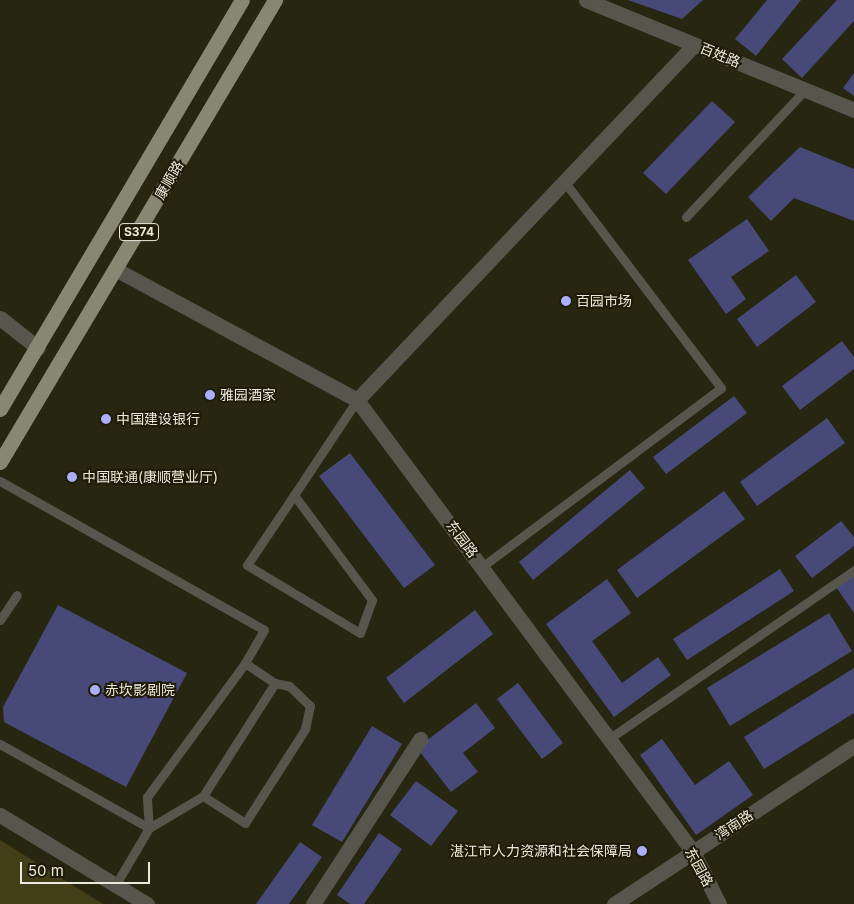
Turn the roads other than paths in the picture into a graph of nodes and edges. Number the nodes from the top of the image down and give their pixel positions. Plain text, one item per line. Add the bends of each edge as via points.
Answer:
1 (242, 0) edge
2 (275, 0) edge
3 (586, 0) edge
4 (694, 45) junction
5 (805, 90) junction
6 (854, 110) edge
7 (564, 182) junction
8 (686, 217) dead end
9 (117, 270) junction
10 (0, 318) edge
11 (38, 348) junction
12 (357, 400) junction
13 (0, 409) edge
14 (0, 462) edge
15 (0, 481) edge
16 (294, 494) junction
17 (483, 566) junction
18 (854, 570) edge
19 (17, 595) dead end
20 (0, 620) edge
21 (245, 663) junction
22 (276, 684) junction
23 (610, 738) junction
24 (420, 739) dead end
25 (0, 744) edge
26 (854, 746) edge
27 (203, 796) junction
28 (0, 815) edge
29 (149, 828) junction
30 (693, 852) junction
31 (116, 884) junction
32 (147, 904) edge
33 (313, 904) edge
34 (614, 904) edge
35 (719, 904) edge

1 - 11 main road, 康顺路 / S374
2 - 9 main road, 康顺路 / S374
3 - 4 street, 百姓路
4 - 5 street, 百姓路
4 - 7 street
5 - 6 street, 百姓路
5 - 8 lane
7 - 12 street
7 - 17 lane via 721,388
9 - 12 street, 东园路
9 - 14 main road, 康顺路 / S374
10 - 11 street
11 - 13 main road, 康顺路 / S374
12 - 16 lane
12 - 17 street, 东园路
15 - 21 lane via 264,630
16 - 16 lane via 247,565 360,633 372,600
17 - 23 street, 东园路
18 - 23 lane
19 - 20 lane
21 - 22 lane
21 - 29 lane via 148,797
22 - 27 lane
22 - 27 lane via 289,686 310,706 305,729 245,823
23 - 30 street, 东园路
24 - 33 street
25 - 29 lane
26 - 30 street, 湾南路
27 - 29 lane
28 - 31 street
29 - 31 lane
30 - 34 street, 湾南路
30 - 35 street, 东园路
31 - 32 street

